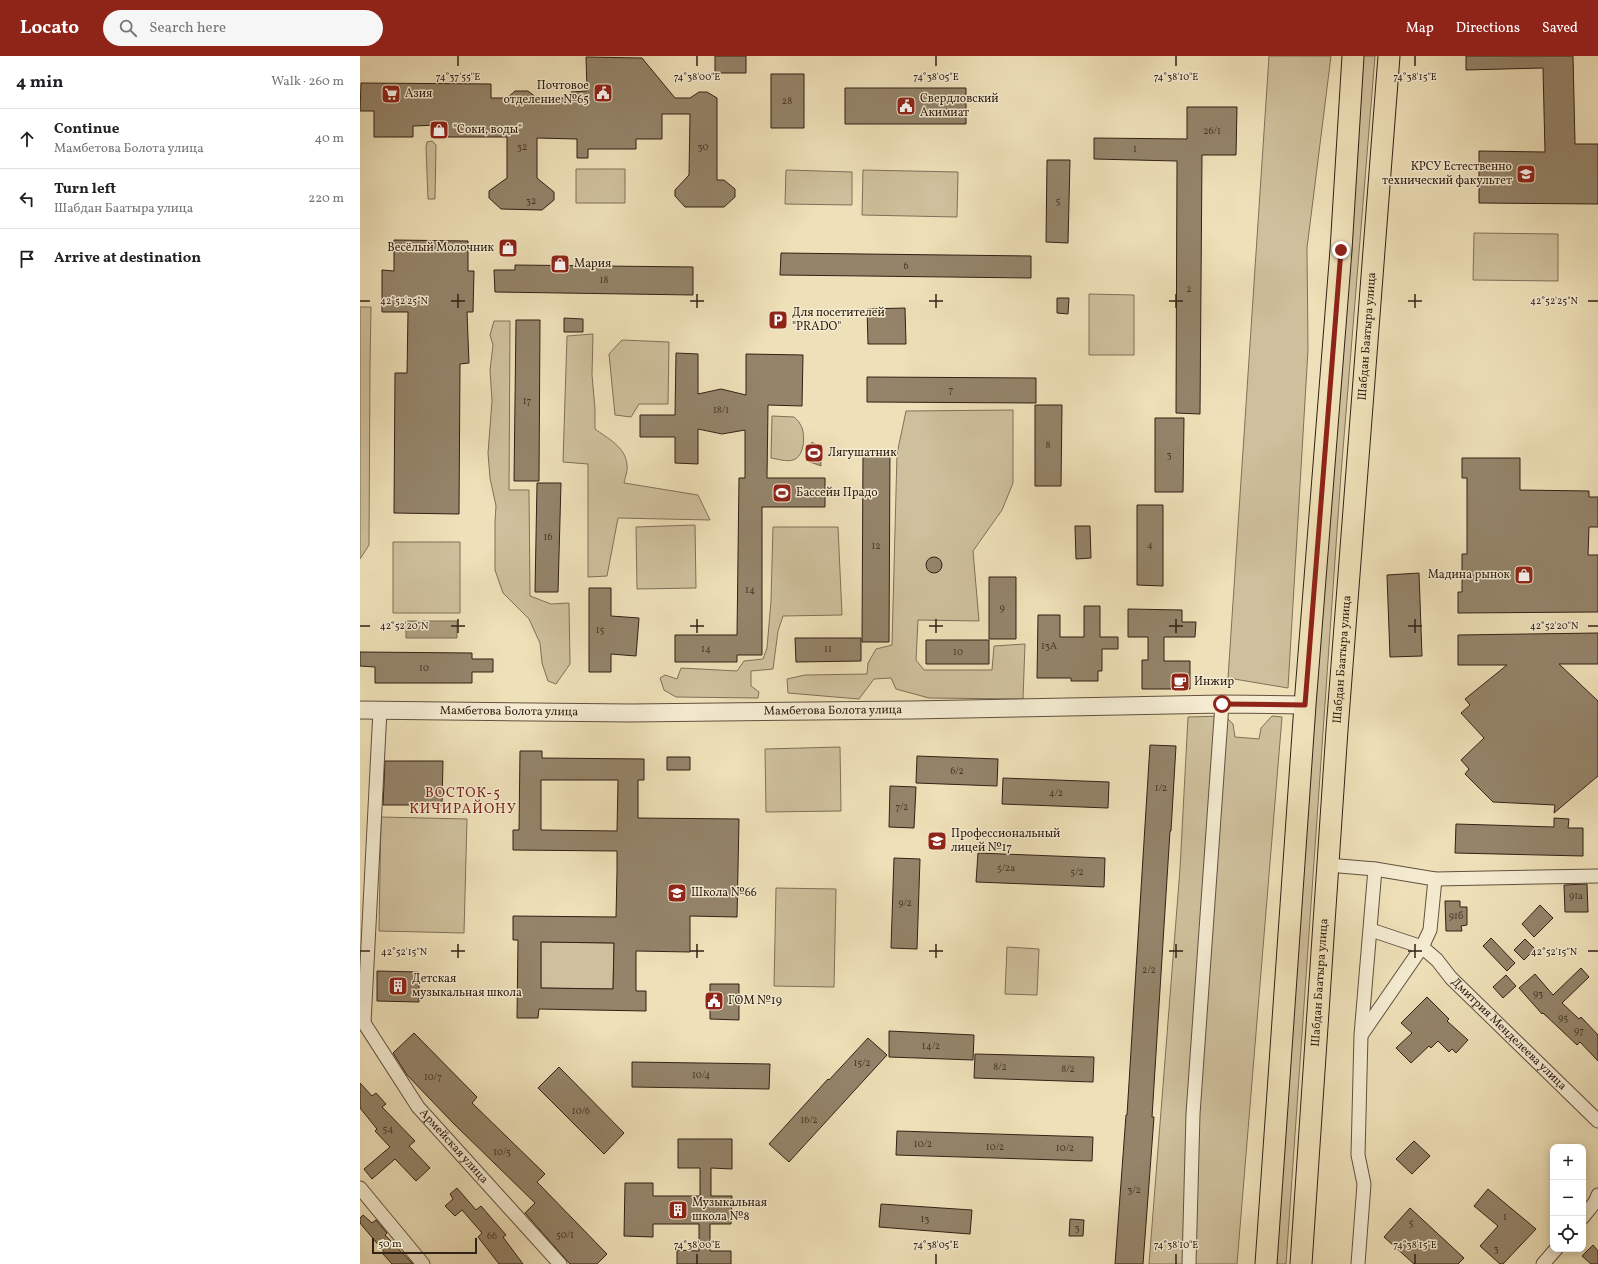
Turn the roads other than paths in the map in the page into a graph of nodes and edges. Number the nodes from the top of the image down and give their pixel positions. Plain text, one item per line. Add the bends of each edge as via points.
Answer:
1 (1353, 56) edge
2 (1389, 56) edge
3 (1222, 704) junction
4 (1305, 705) junction
5 (360, 710) edge
6 (380, 710) junction
7 (1328, 865) junction
8 (1375, 869) junction
9 (1598, 876) edge
10 (1435, 879) junction
11 (1370, 930) junction
12 (1422, 947) junction
13 (362, 1022) edge
14 (1361, 1035) junction
15 (1598, 1122) edge
16 (360, 1188) edge
17 (1598, 1195) edge
18 (1584, 1216) edge
19 (1553, 1252) edge
20 (423, 1264) edge
21 (560, 1264) edge
22 (1189, 1264) edge
23 (1266, 1264) edge
24 (1301, 1264) edge
25 (1358, 1264) edge
26 (1543, 1264) edge

1 - 4 main road via 1341,250
2 - 7 main road, Шабдан Баатыра улица
3 - 4 street, Мамбетова Болота улица
3 - 6 street, Мамбетова Болота улица via 646,713
3 - 22 street via 1194,1114
4 - 23 main road
5 - 6 street, Мамбетова Болота улица
6 - 13 street
7 - 8 street
7 - 24 main road, Шабдан Баатыра улица
8 - 10 street
8 - 11 street
9 - 10 street
10 - 12 street via 1430,930
11 - 12 street
11 - 14 street
12 - 14 street
12 - 15 street, Дмитрия Менделеева улица
13 - 21 street, Армейская улица via 418,1107
14 - 25 street via 1358,1155 1364,1184
16 - 20 street
17 - 18 street
19 - 26 street

